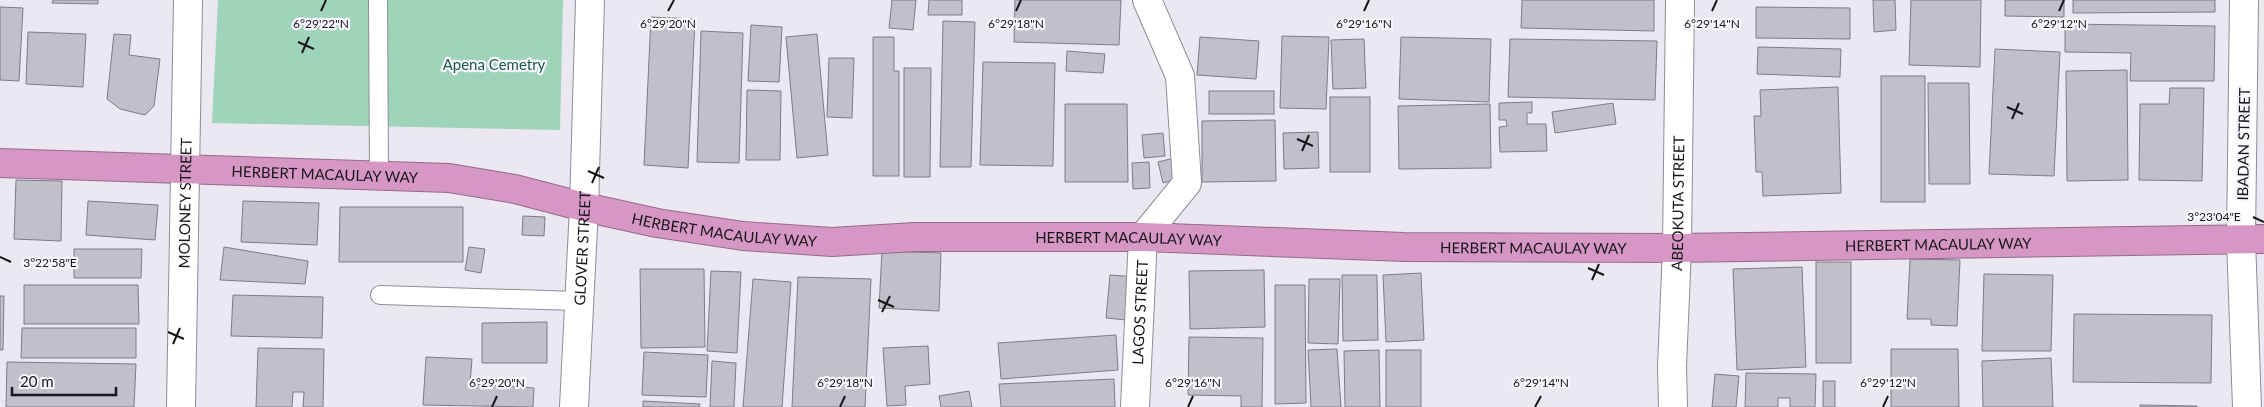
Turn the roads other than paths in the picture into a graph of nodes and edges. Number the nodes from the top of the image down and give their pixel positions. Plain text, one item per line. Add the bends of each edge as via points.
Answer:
1 (188, 0) edge
2 (378, 0) edge
3 (590, 0) edge
4 (1147, 0) edge
5 (1680, 0) edge
6 (2244, 0) edge
7 (0, 163) edge
8 (186, 169) junction
9 (378, 174) junction
10 (584, 207) junction
11 (1143, 237) junction
12 (2253, 239) edge
13 (1677, 248) junction
14 (380, 295) dead end
15 (578, 301) junction
16 (181, 407) edge
17 (574, 407) edge
18 (1135, 407) edge
19 (1673, 407) edge
20 (2247, 407) edge

1 - 8 street, MOLONEY STREET
2 - 9 lane
3 - 10 street, GLOVER STREET
4 - 11 street via 1180,76 1187,183
5 - 13 street, ABEOKUTA STREET
6 - 12 street, IBADAN STREET
7 - 8 highway, HERBERT MACAULAY WAY
8 - 9 highway, HERBERT MACAULAY WAY
8 - 16 street, MOLONEY STREET
9 - 10 highway, HERBERT MACAULAY WAY via 459,180 515,189
10 - 11 highway, HERBERT MACAULAY WAY via 743,236 832,242 915,238
10 - 15 street, GLOVER STREET
11 - 13 highway, HERBERT MACAULAY WAY via 1404,247
11 - 18 street, LAGOS STREET
12 - 13 highway, HERBERT MACAULAY WAY
12 - 20 street, IBADAN STREET
13 - 19 street, ABEOKUTA STREET
14 - 15 lane
15 - 17 street, GLOVER STREET

